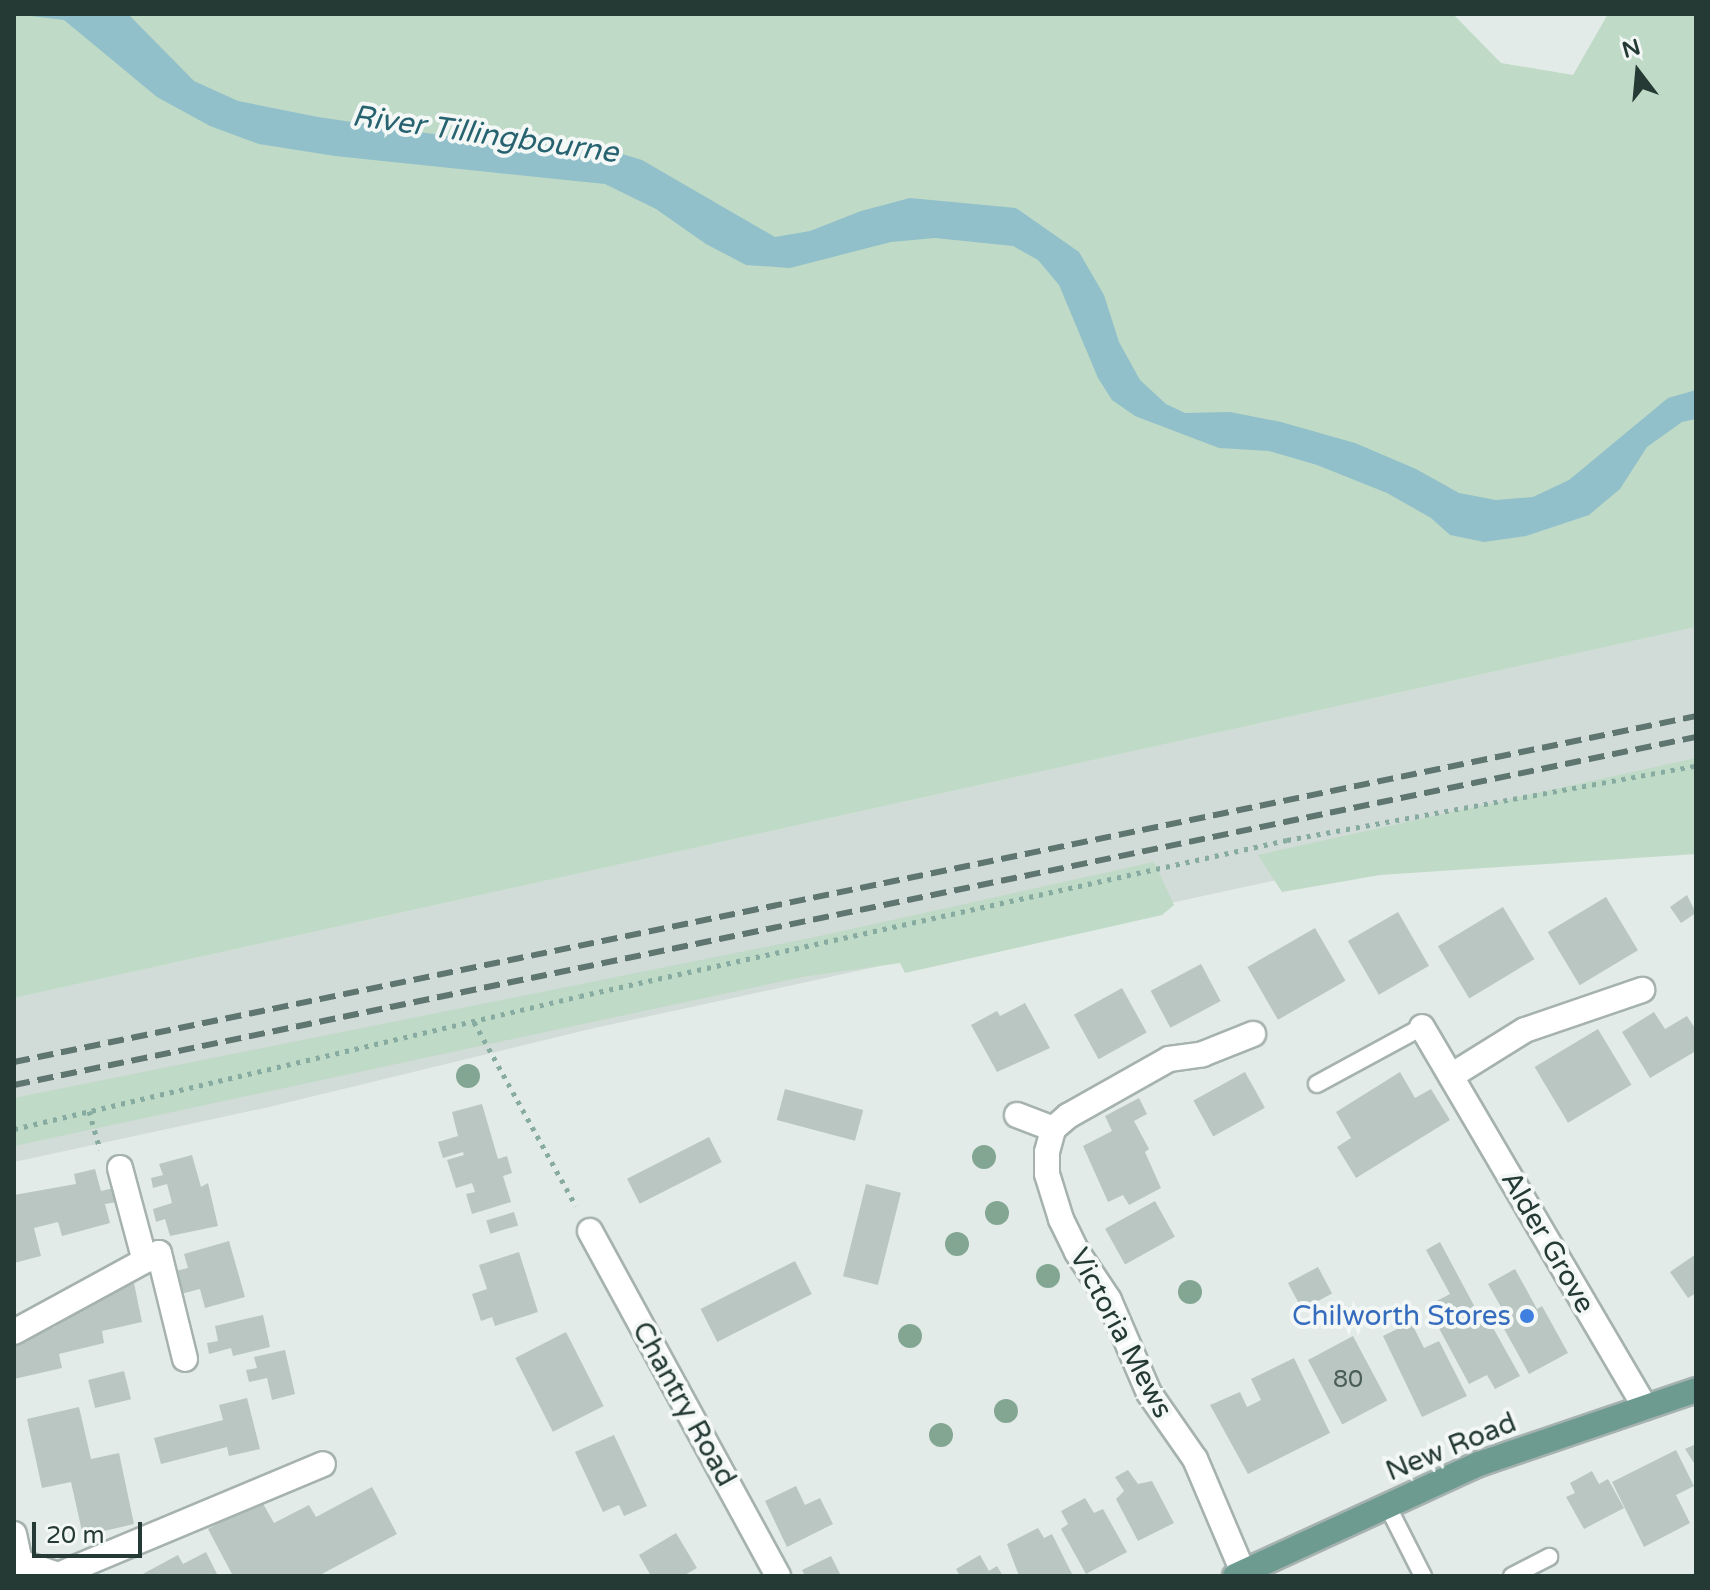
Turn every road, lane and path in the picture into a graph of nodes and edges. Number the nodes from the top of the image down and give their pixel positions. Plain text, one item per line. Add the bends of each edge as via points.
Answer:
1 (1696, 766) edge
2 (1642, 990) dead end
3 (474, 1022) junction
4 (1422, 1027) joint
5 (1253, 1034) dead end
6 (1451, 1076) junction
7 (1317, 1084) dead end
8 (1017, 1115) dead end
9 (14, 1129) edge
10 (1053, 1129) junction
11 (120, 1168) dead end
12 (590, 1231) joint
13 (145, 1261) junction
14 (14, 1332) edge
15 (185, 1359) dead end
16 (1696, 1390) edge
17 (1645, 1407) junction
18 (323, 1464) dead end
19 (1387, 1505) junction
20 (14, 1534) edge
21 (1549, 1557) dead end
22 (17, 1563) edge
23 (1239, 1574) edge
24 (778, 1576) edge
25 (1423, 1576) edge
26 (1512, 1576) edge

1 - 3 path via 1302,837
2 - 6 street via 1525,1030
3 - 9 path
3 - 12 path
4 - 6 street, Alder Grove
4 - 7 lane
5 - 10 street via 1203,1054 1169,1059
6 - 17 street, Alder Grove
8 - 10 street
10 - 23 street, Victoria Mews via 1047,1174 1061,1219 1109,1300 1149,1393 1195,1459
11 - 13 street
12 - 24 street, Chantry Road
13 - 14 street
13 - 15 street via 159,1253
16 - 17 main road, New Road
17 - 19 main road, New Road via 1479,1464
18 - 22 street via 58,1575
19 - 23 main road, New Road
19 - 25 lane
20 - 22 street
21 - 26 lane

